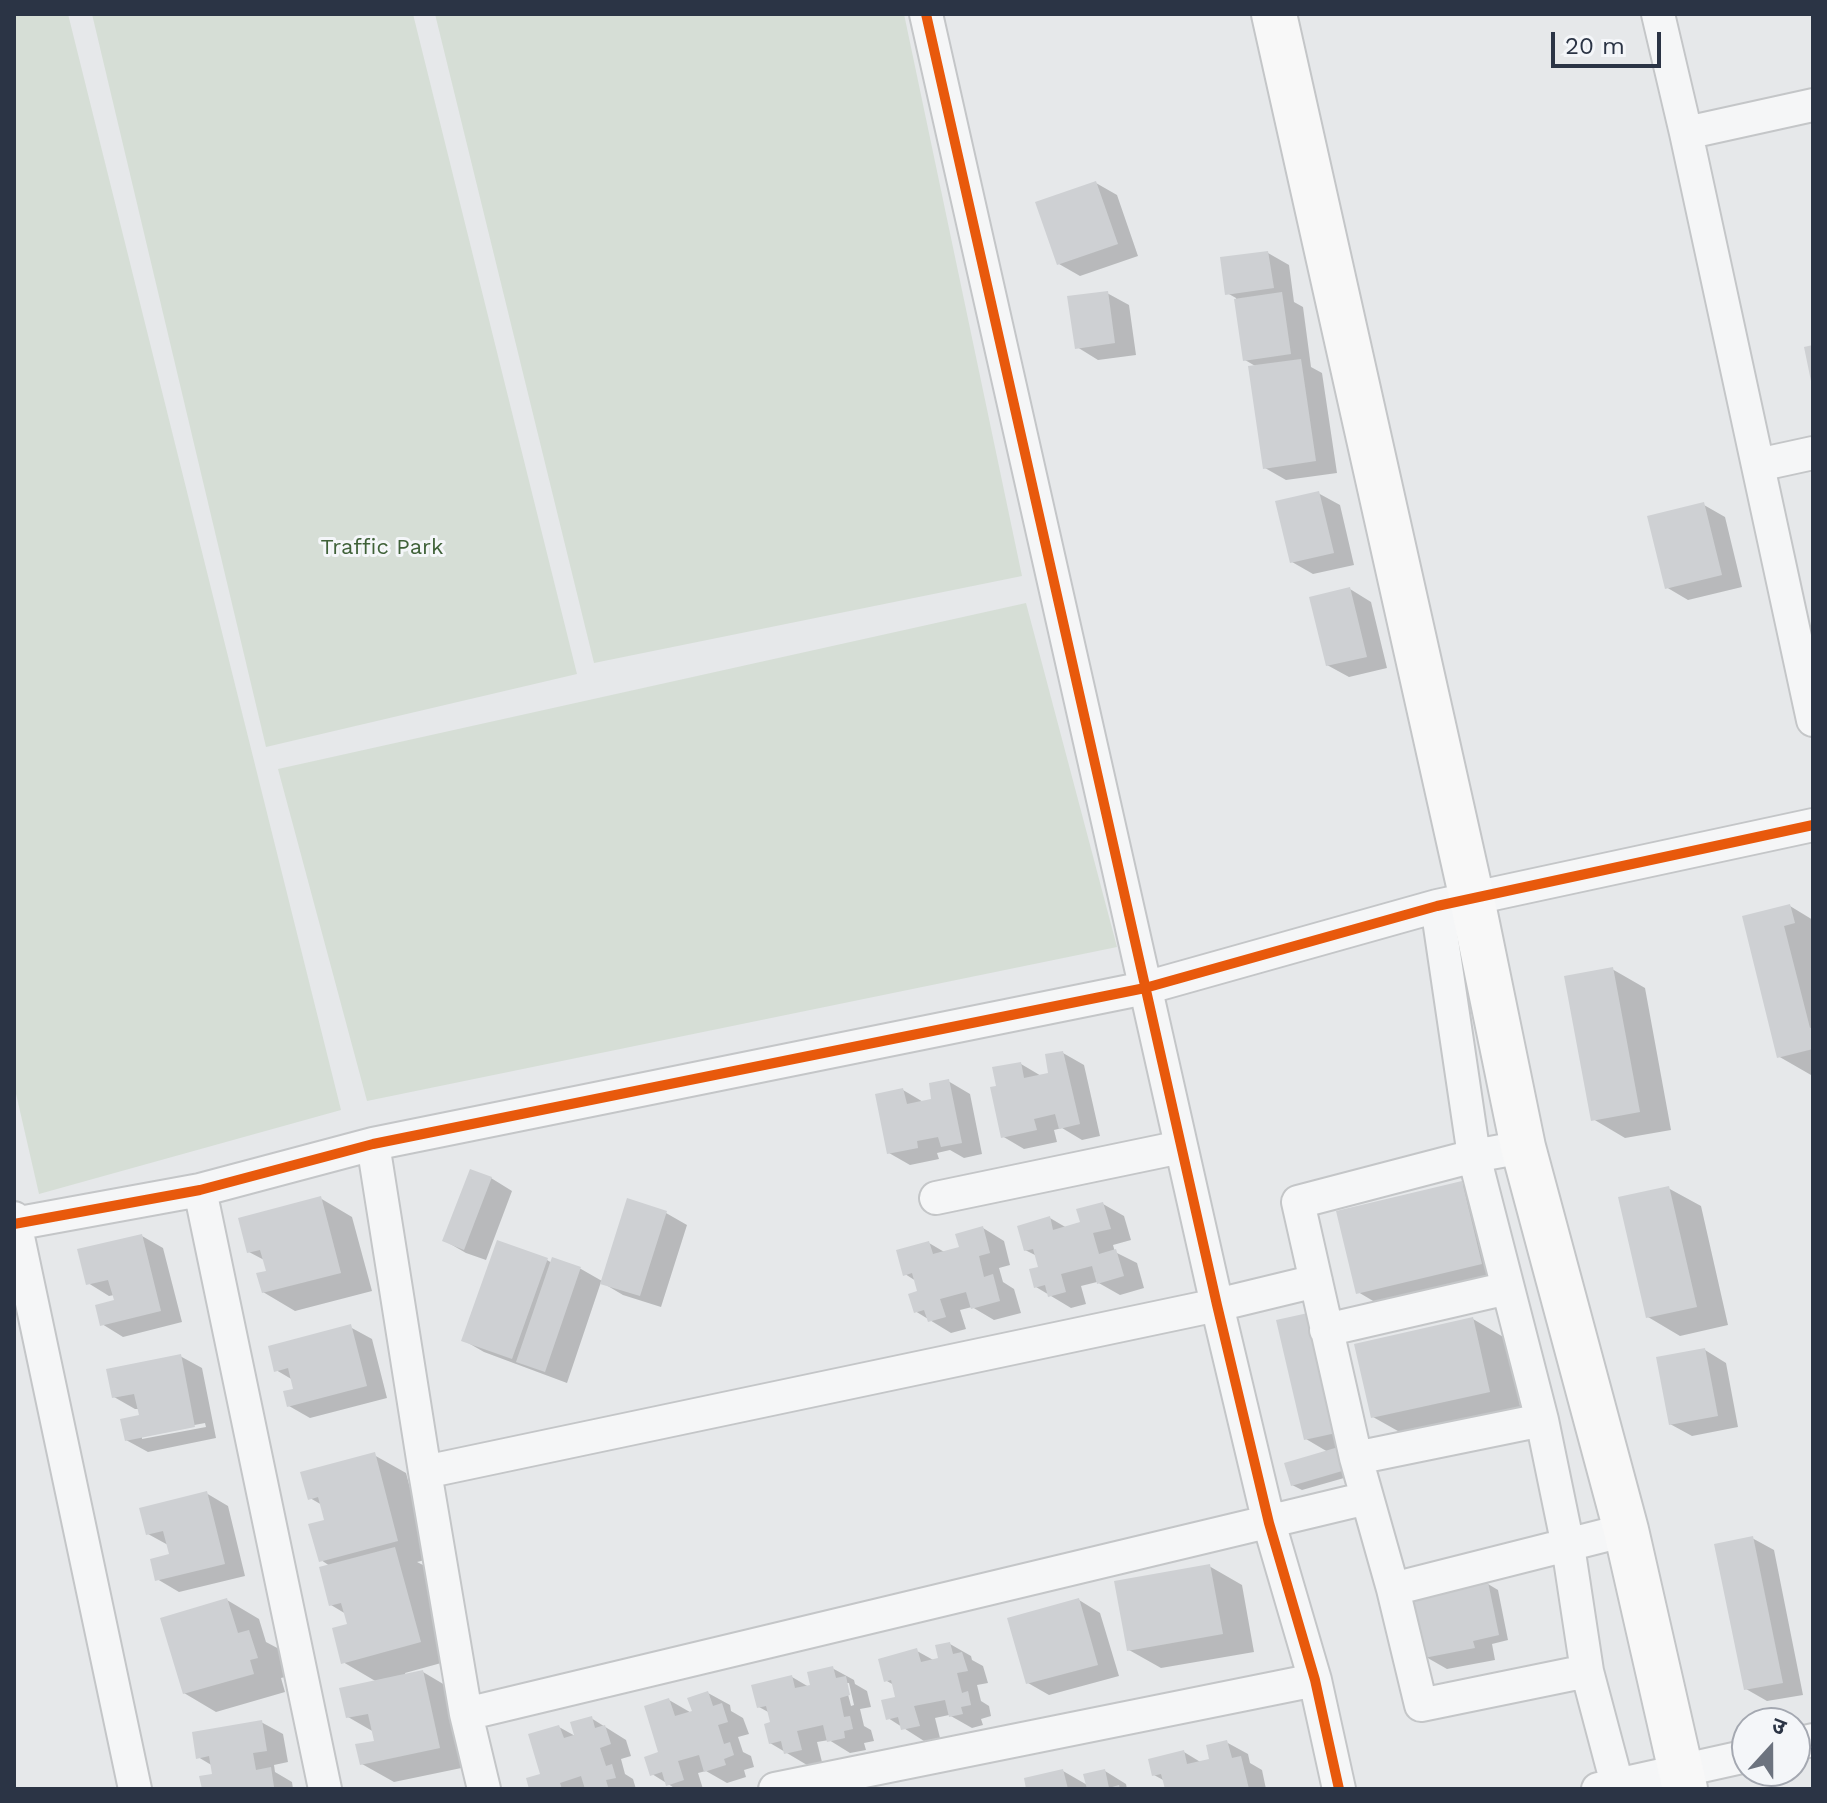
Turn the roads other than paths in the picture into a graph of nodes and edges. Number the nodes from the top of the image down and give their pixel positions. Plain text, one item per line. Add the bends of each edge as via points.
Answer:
1 (926, 14) edge
2 (1274, 14) edge
3 (1658, 14) edge
4 (1813, 105) edge
5 (1686, 133) junction
6 (1813, 453) edge
7 (1758, 465) junction
8 (1813, 720) edge
9 (1813, 825) edge
10 (1455, 902) junction
11 (1145, 988) junction
12 (373, 1144) junction
13 (1181, 1147) junction
14 (1523, 1147) junction
15 (1474, 1156) junction
16 (200, 1190) junction
17 (936, 1198) dead end
18 (14, 1222) edge
19 (1316, 1281) junction
20 (1508, 1288) junction
21 (1217, 1305) junction
22 (1326, 1330) junction
23 (1542, 1420) junction
24 (1356, 1458) junction
25 (425, 1472) junction
26 (1367, 1498) junction
27 (1269, 1523) junction
28 (1626, 1530) junction
29 (1568, 1546) junction
30 (1393, 1589) junction
31 (1587, 1671) junction
32 (1315, 1680) junction
33 (466, 1714) junction
34 (1731, 1762) edge
35 (1684, 1780) edge
36 (1607, 1787) edge
37 (135, 1789) edge
38 (325, 1789) edge
39 (484, 1789) edge
40 (775, 1789) edge
41 (1339, 1789) edge

1 - 11 street
2 - 10 main road
3 - 5 street
4 - 5 street
5 - 7 street
6 - 7 street
7 - 8 street
9 - 10 street
10 - 11 street
10 - 14 main road
10 - 15 street
11 - 12 street
11 - 13 street
12 - 16 street
12 - 25 street
13 - 17 street
13 - 21 street
14 - 15 street
14 - 28 main road
15 - 19 street via 1298,1202
15 - 20 street
16 - 18 street
16 - 38 street
18 - 37 street
19 - 21 street
19 - 22 street
20 - 22 street
20 - 23 street
21 - 25 street
21 - 27 street
22 - 24 street
23 - 24 street
23 - 29 street
24 - 26 street
25 - 33 street
26 - 27 street
26 - 30 street
27 - 32 street
27 - 33 street
28 - 29 street
28 - 35 main road
29 - 30 street
29 - 31 street
30 - 31 street via 1421,1705
31 - 36 street
32 - 40 street
32 - 41 street
33 - 39 street
34 - 35 street
35 - 36 street

